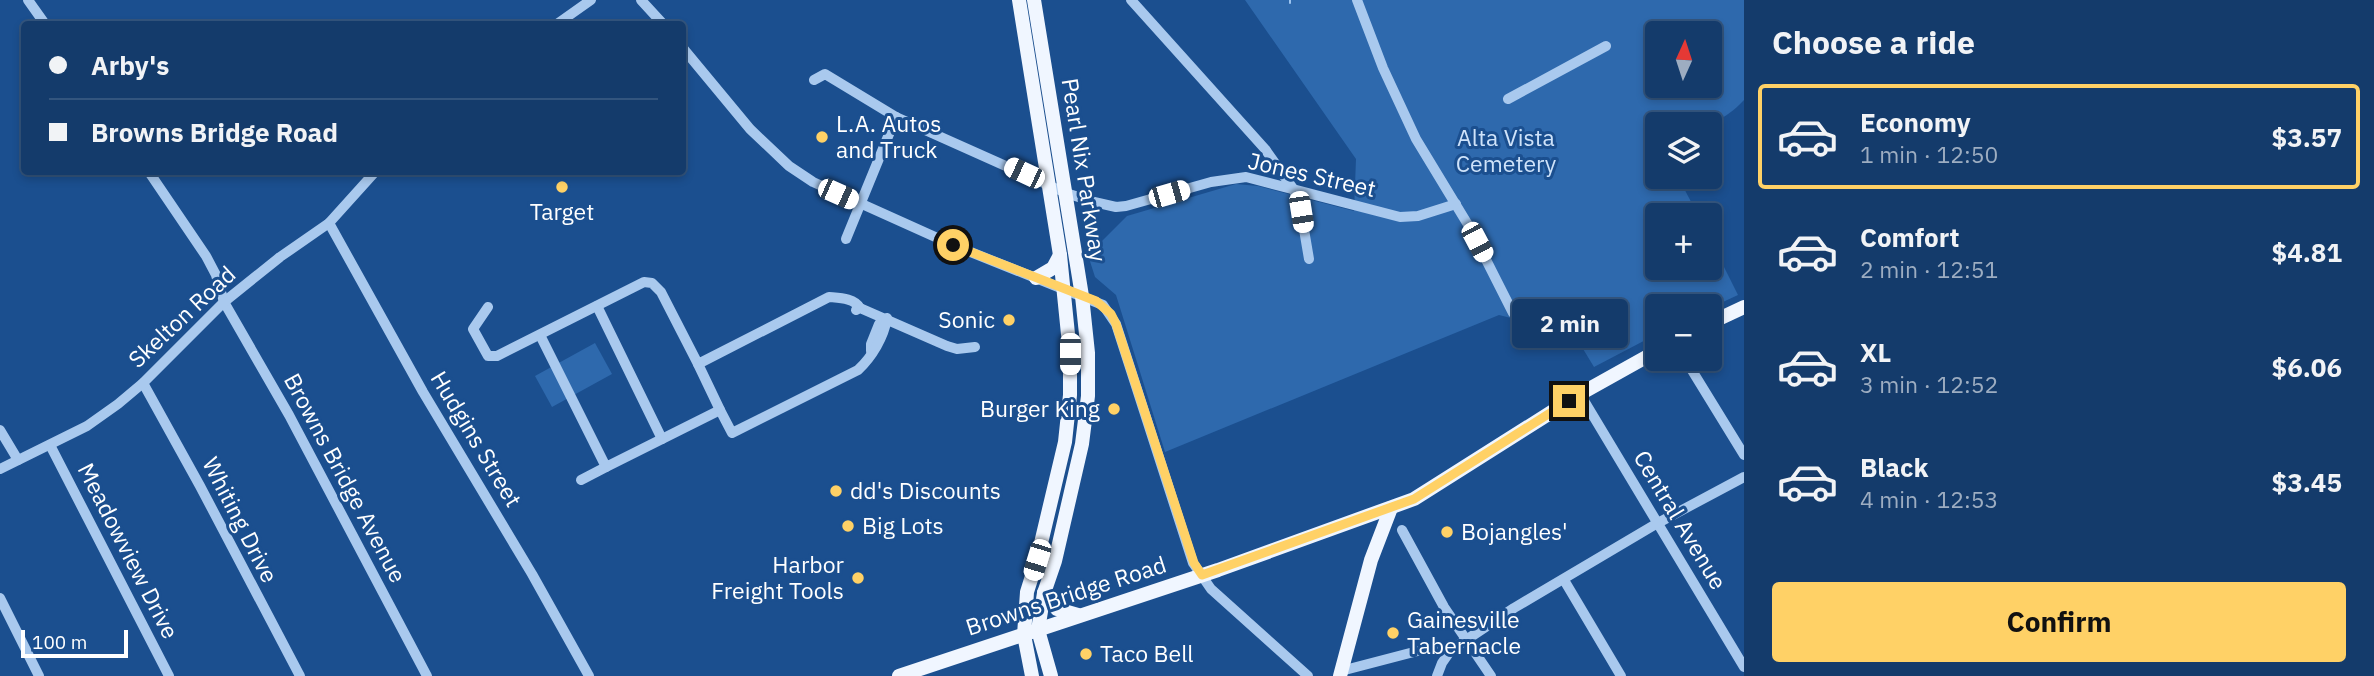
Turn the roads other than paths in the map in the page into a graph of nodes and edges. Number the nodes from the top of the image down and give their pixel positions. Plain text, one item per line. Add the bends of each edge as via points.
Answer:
1 (28, 0) edge
2 (591, 0) edge
3 (641, 0) edge
4 (1019, 0) edge
5 (1034, 0) edge
6 (1131, 0) edge
7 (1357, 0) edge
8 (43, 21) edge
9 (561, 21) edge
10 (660, 21) edge
11 (1606, 46) dead end
12 (686, 52) edge
13 (814, 80) dead end
14 (1508, 99) dead end
15 (896, 117) junction
16 (151, 175) edge
17 (372, 175) edge
18 (1047, 184) junction
19 (1294, 190) junction
20 (1066, 192) junction
21 (859, 204) junction
22 (1456, 204) junction
23 (329, 223) junction
24 (846, 239) dead end
25 (1060, 255) junction
26 (1309, 259) dead end
27 (1036, 278) junction
28 (1064, 290) junction
29 (1082, 296) junction
30 (224, 302) junction
31 (597, 306) junction
32 (488, 307) dead end
33 (1744, 307) edge
34 (1513, 313) dead end
35 (1722, 317) edge
36 (886, 320) junction
37 (540, 335) junction
38 (975, 347) dead end
39 (1645, 358) edge
40 (698, 364) junction
41 (1692, 371) edge
42 (143, 383) junction
43 (1580, 394) junction
44 (720, 410) junction
45 (0, 430) edge
46 (662, 439) junction
47 (50, 445) junction
48 (1744, 455) edge
49 (18, 460) junction
50 (606, 467) junction
51 (0, 469) edge
52 (1744, 477) edge
53 (581, 480) dead end
54 (1391, 508) junction
55 (1656, 524) junction
56 (1402, 530) dead end
57 (1202, 575) junction
58 (1564, 580) junction
59 (1044, 593) junction
60 (0, 598) edge
61 (1078, 615) junction
62 (1031, 633) junction
63 (1467, 639) junction
64 (1433, 646) dead end
65 (1744, 667) edge
66 (1343, 673) edge
67 (38, 676) edge
68 (169, 676) edge
69 (300, 676) edge
70 (427, 676) edge
71 (589, 676) edge
72 (899, 676) edge
73 (1032, 676) edge
74 (1051, 676) edge
75 (1308, 676) edge
76 (1437, 676) edge
77 (1491, 676) edge
78 (1621, 676) edge

1 - 8 street
2 - 9 street
3 - 10 street
4 - 18 main road, Pearl Nix Parkway
5 - 20 main road, Pearl Nix Parkway
6 - 19 street via 1259,142
7 - 22 street via 1416,139
11 - 14 street
12 - 21 street via 770,149 813,182
13 - 15 street, Jones Street via 825,74
15 - 18 street, Jones Street
15 - 21 street
16 - 30 street, Browns Bridge Avenue via 206,256
17 - 23 street, Skelton Road
18 - 20 street, Jones Street
18 - 25 main road, Pearl Nix Parkway
19 - 20 street, Jones Street via 1264,180 1230,178 1116,207
19 - 22 street, Jones Street via 1400,217
19 - 26 street
20 - 29 main road, Pearl Nix Parkway
21 - 24 street
21 - 27 street
22 - 34 street
23 - 30 street, Skelton Road
23 - 71 street, Hudgins Street
25 - 27 main road via 1053,268
25 - 28 main road, Pearl Nix Parkway
27 - 28 street
28 - 29 street
28 - 62 main road, Pearl Nix Parkway via 1069,404 1065,442 1027,592
29 - 57 street via 1103,305 1116,324 1194,563
29 - 59 main road, Pearl Nix Parkway via 1088,396 1082,444
30 - 42 street, Skelton Road
30 - 70 street, Browns Bridge Avenue
31 - 37 street
31 - 40 street via 644,282 652,283
31 - 46 street
32 - 37 street via 473,329 488,356
33 - 35 main road
36 - 38 street via 947,346
36 - 40 street via 858,304 829,297
36 - 44 street via 879,324 866,363 858,370 732,433
37 - 50 street
39 - 43 main road, Browns Bridge Road
40 - 44 street
41 - 48 street
42 - 47 street, Skelton Road via 87,426
42 - 69 street, Whiting Drive
43 - 54 main road, Browns Bridge Road via 1414,499
43 - 55 street, Central Avenue
44 - 46 street
45 - 49 street
46 - 50 street
47 - 49 street, Skelton Road
47 - 68 street, Meadowview Drive
49 - 51 street, Skelton Road
50 - 53 street
52 - 55 street
54 - 57 main road, Browns Bridge Road
54 - 66 main road via 1371,560
55 - 58 street
55 - 65 street, Central Avenue
56 - 63 street
57 - 61 main road, Browns Bridge Road
57 - 75 street via 1211,589
58 - 63 street
58 - 78 street
59 - 61 main road via 1057,609
59 - 62 main road, Pearl Nix Parkway
60 - 67 street
61 - 62 main road, Browns Bridge Road
62 - 72 main road, Browns Bridge Road
62 - 73 main road, Pearl Nix Parkway
62 - 74 main road, Pearl Nix Parkway
63 - 76 street via 1451,650
63 - 77 street
64 - 66 street

